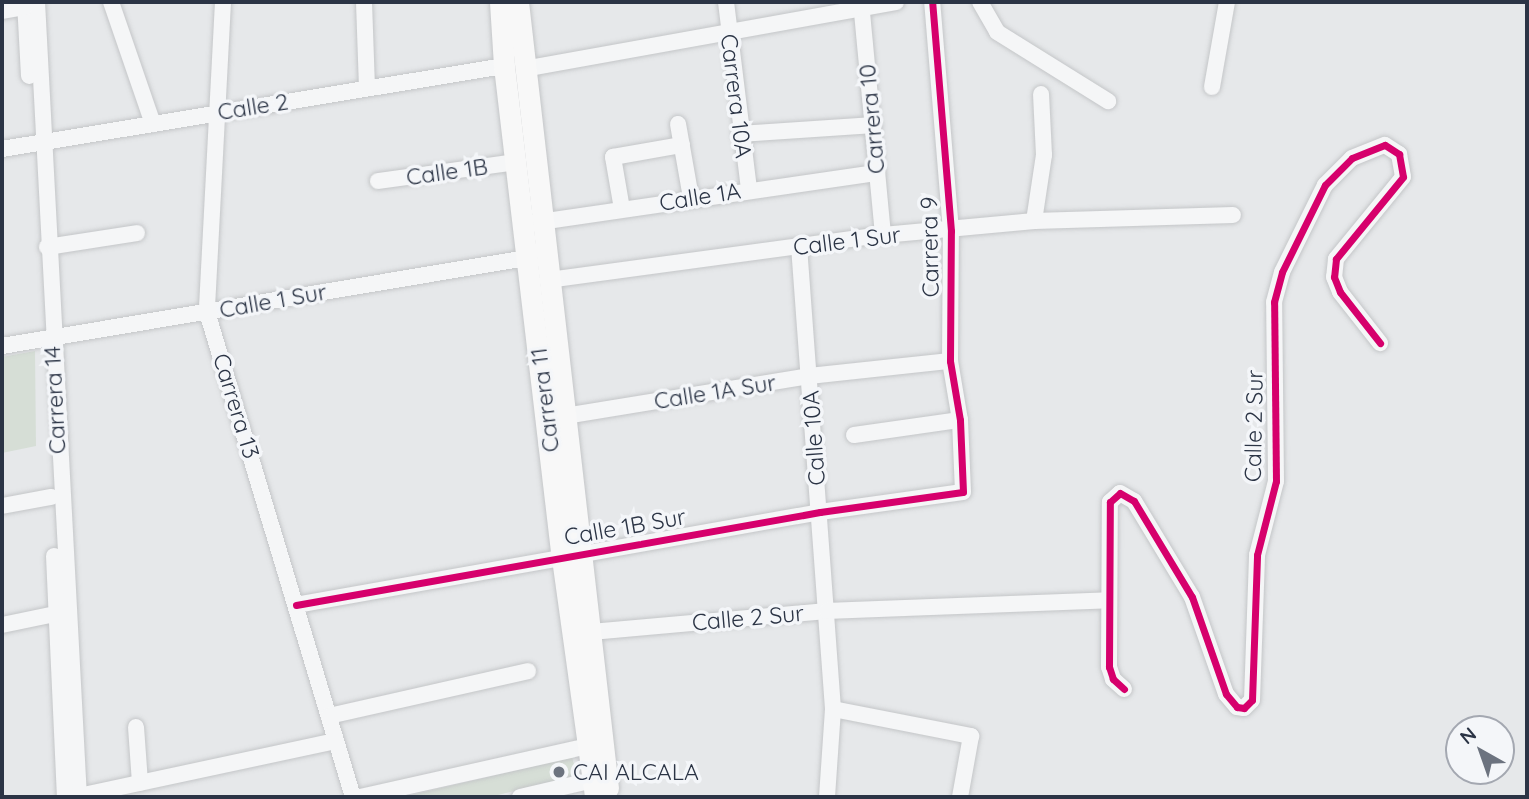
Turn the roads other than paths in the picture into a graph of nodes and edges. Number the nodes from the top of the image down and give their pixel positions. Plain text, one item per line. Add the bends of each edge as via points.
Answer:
1 (110, 2) edge
2 (223, 2) edge
3 (364, 2) edge
4 (500, 2) edge
5 (518, 2) edge
6 (726, 2) edge
7 (797, 2) edge
8 (896, 2) edge
9 (932, 2) edge
10 (980, 2) edge
11 (1227, 2) edge
12 (29, 4) edge
13 (861, 5) edge
14 (2, 12) edge
15 (799, 19) junction
16 (728, 31) junction
17 (514, 68) junction
18 (1212, 87) dead end
19 (367, 88) junction
20 (1041, 94) dead end
21 (1108, 101) dead end
22 (216, 113) junction
23 (153, 124) junction
24 (678, 124) dead end
25 (874, 125) junction
26 (740, 134) junction
27 (38, 143) junction
28 (682, 145) junction
29 (2, 149) edge
30 (516, 162) junction
31 (877, 173) junction
32 (378, 181) dead end
33 (749, 189) junction
34 (691, 198) junction
35 (622, 209) junction
36 (1233, 215) dead end
37 (1034, 221) junction
38 (532, 223) junction
39 (951, 231) junction
40 (137, 233) dead end
41 (883, 235) junction
42 (799, 246) junction
43 (47, 247) junction
44 (536, 256) junction
45 (548, 280) junction
46 (207, 312) junction
47 (47, 339) junction
48 (1380, 343) dead end
49 (2, 346) edge
50 (950, 361) junction
51 (809, 376) junction
52 (565, 416) junction
53 (960, 420) junction
54 (52, 435) junction
55 (854, 435) dead end
56 (963, 492) joint
57 (51, 497) junction
58 (2, 506) edge
59 (820, 512) junction
60 (572, 555) junction
61 (1108, 600) junction
62 (296, 605) junction
63 (827, 611) junction
64 (62, 613) junction
65 (2, 625) edge
66 (591, 632) junction
67 (528, 671) dead end
68 (1124, 689) dead end
69 (833, 709) junction
70 (329, 716) junction
71 (136, 727) dead end
72 (336, 741) junction
73 (595, 744) junction
74 (141, 783) junction
75 (594, 788) edge
76 (74, 797) edge
77 (353, 797) edge
78 (360, 797) edge
79 (520, 797) edge
80 (609, 797) edge
81 (827, 797) edge
82 (960, 797) edge

1 - 23 street
2 - 22 street, Carrera 13
3 - 19 street
4 - 17 main road, Carrera 11
5 - 17 main road, Carrera 11
6 - 16 street, Carrera 10A
7 - 15 street
8 - 13 street, Calle 2
9 - 39 street, Carrera 9
10 - 21 street via 997,32
11 - 18 street
12 - 14 street
12 - 27 street, Carrera 14
13 - 15 street, Calle 2
13 - 25 street, Carrera 10
15 - 16 street, Calle 2
16 - 17 street, Calle 2
16 - 26 street, Carrera 10A
17 - 19 street, Calle 2
17 - 30 main road, Carrera 11
17 - 38 main road, Carrera 11
19 - 22 street, Calle 2
20 - 37 street via 1044,155
22 - 23 street, Calle 2
22 - 46 street, Carrera 13
23 - 27 street, Calle 2
24 - 28 street
25 - 26 street
25 - 31 street, Carrera 10
26 - 33 street, Carrera 10A
27 - 29 street, Calle 2
27 - 43 street, Carrera 14
27 - 47 street, Carrera 14
28 - 34 street
28 - 35 street via 614,157
30 - 32 street, Calle 1B
30 - 38 main road, Carrera 11
31 - 33 street, Calle 1A
31 - 41 street, Carrera 10
33 - 34 street, Calle 1A
34 - 35 street, Calle 1A
35 - 38 street, Calle 1A
36 - 37 street, Calle 1 Sur
37 - 39 street, Calle 1 Sur
38 - 44 main road, Carrera 11
39 - 41 street, Calle 1 Sur
39 - 50 street, Carrera 9
40 - 43 street
41 - 42 street, Calle 1 Sur
42 - 45 street, Calle 1 Sur
42 - 51 street, Calle 10A
43 - 47 street, Carrera 14
44 - 45 main road, Carrera 11
44 - 46 street, Calle 1 Sur
44 - 60 main road, Carrera 11
45 - 52 main road, Carrera 11
46 - 47 street, Calle 1 Sur
46 - 62 street, Carrera 13
47 - 49 street, Calle 1 Sur
47 - 54 street, Carrera 14
48 - 61 street, Calle 2 Sur via 1340,292 1334,276 1336,260 1403,177 1399,154 1385,145 1352,158 1325,185 1282,272 1274,302 1276,481 1257,555 1252,700 1244,708 1237,707 1226,694 1192,597 1134,501 1120,493 1110,502
50 - 51 street, Calle 1A Sur
50 - 53 street, Carrera 9
51 - 52 street, Calle 1A Sur
51 - 59 street, Calle 10A
52 - 60 main road, Carrera 11
53 - 55 street
53 - 56 street, Carrera 9
54 - 57 street, Carrera 14
54 - 64 street, Carrera 14
56 - 59 street, Calle 1B Sur
57 - 58 street
57 - 64 street, Carrera 14
59 - 60 street, Calle 1B Sur
59 - 63 street, Calle 10A
60 - 62 street, Calle 1B Sur
60 - 66 main road, Carrera 11
60 - 73 main road, Carrera 11
61 - 63 street, Calle 2 Sur
61 - 68 street via 1109,667
62 - 70 street, Carrera 13
63 - 66 street, Calle 2 Sur
63 - 69 street, Calle 10A
64 - 65 street
64 - 76 street, Carrera 14
66 - 73 main road, Carrera 11
67 - 70 street
69 - 81 street, Calle 10A
69 - 82 street via 971,736
70 - 72 street, Carrera 13
71 - 74 street
72 - 74 street
72 - 77 street, Carrera 13
73 - 75 main road, Carrera 11
73 - 78 street
73 - 80 main road, Carrera 11
74 - 76 street
75 - 79 street

